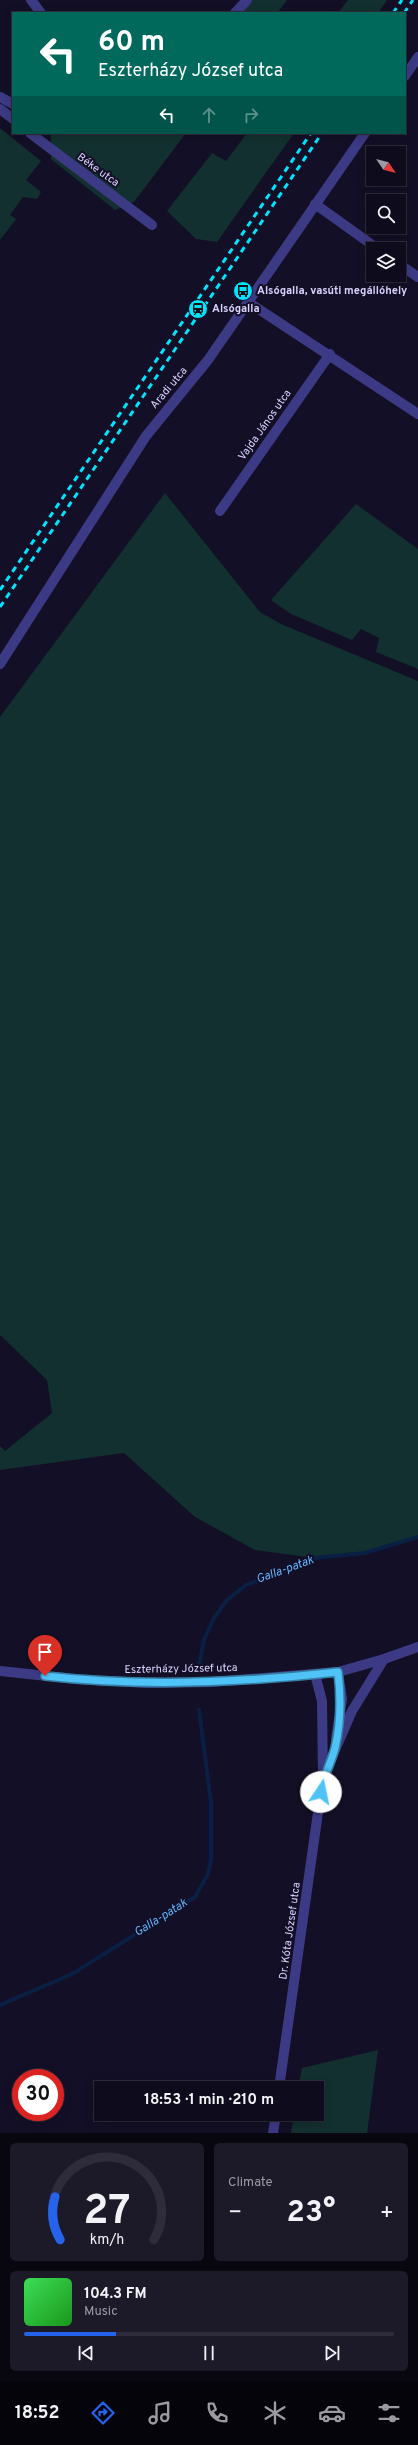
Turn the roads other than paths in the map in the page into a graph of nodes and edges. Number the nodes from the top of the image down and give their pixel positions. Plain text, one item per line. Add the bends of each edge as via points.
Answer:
1 (31, 0) edge
2 (247, 0) edge
3 (40, 12) edge
4 (236, 12) edge
5 (418, 57) edge
6 (406, 75) edge
7 (0, 97) edge
8 (12, 103) edge
9 (0, 109) edge
10 (12, 118) edge
11 (31, 134) edge
12 (364, 134) edge
13 (315, 204) junction
14 (152, 225) dead end
15 (368, 242) edge
16 (406, 269) edge
17 (418, 277) edge
18 (248, 302) junction
19 (330, 354) junction
20 (418, 414) edge
21 (220, 510) dead end
22 (0, 664) edge
23 (418, 1647) edge
24 (384, 1659) junction
25 (0, 1671) edge
26 (338, 1672) junction
27 (315, 1674) junction
28 (335, 1749) junction
29 (323, 1777) junction
30 (280, 2081) edge
31 (275, 2121) edge
32 (273, 2133) edge

1 - 3 street
2 - 4 street
5 - 6 street
7 - 8 street
9 - 10 street
11 - 14 street, Béke utca
12 - 13 street, Aradi utca
13 - 15 street
13 - 18 street, Aradi utca
16 - 17 street
18 - 19 street
18 - 22 street, Aradi utca via 208,360 146,436
19 - 20 street
19 - 21 street, Vajda János utca
23 - 24 street, Eszterházy József utca
24 - 26 street, Eszterházy József utca
24 - 28 street, Dr. Kóta József utca via 352,1711
25 - 27 street, Eszterházy József utca via 146,1683 212,1682
26 - 27 street, Eszterházy József utca
26 - 28 street, Dr. Kóta József utca via 342,1699
27 - 29 street, Dr. Kóta József utca via 322,1701
28 - 29 street, Dr. Kóta József utca
29 - 30 street, Dr. Kóta József utca
31 - 32 street

